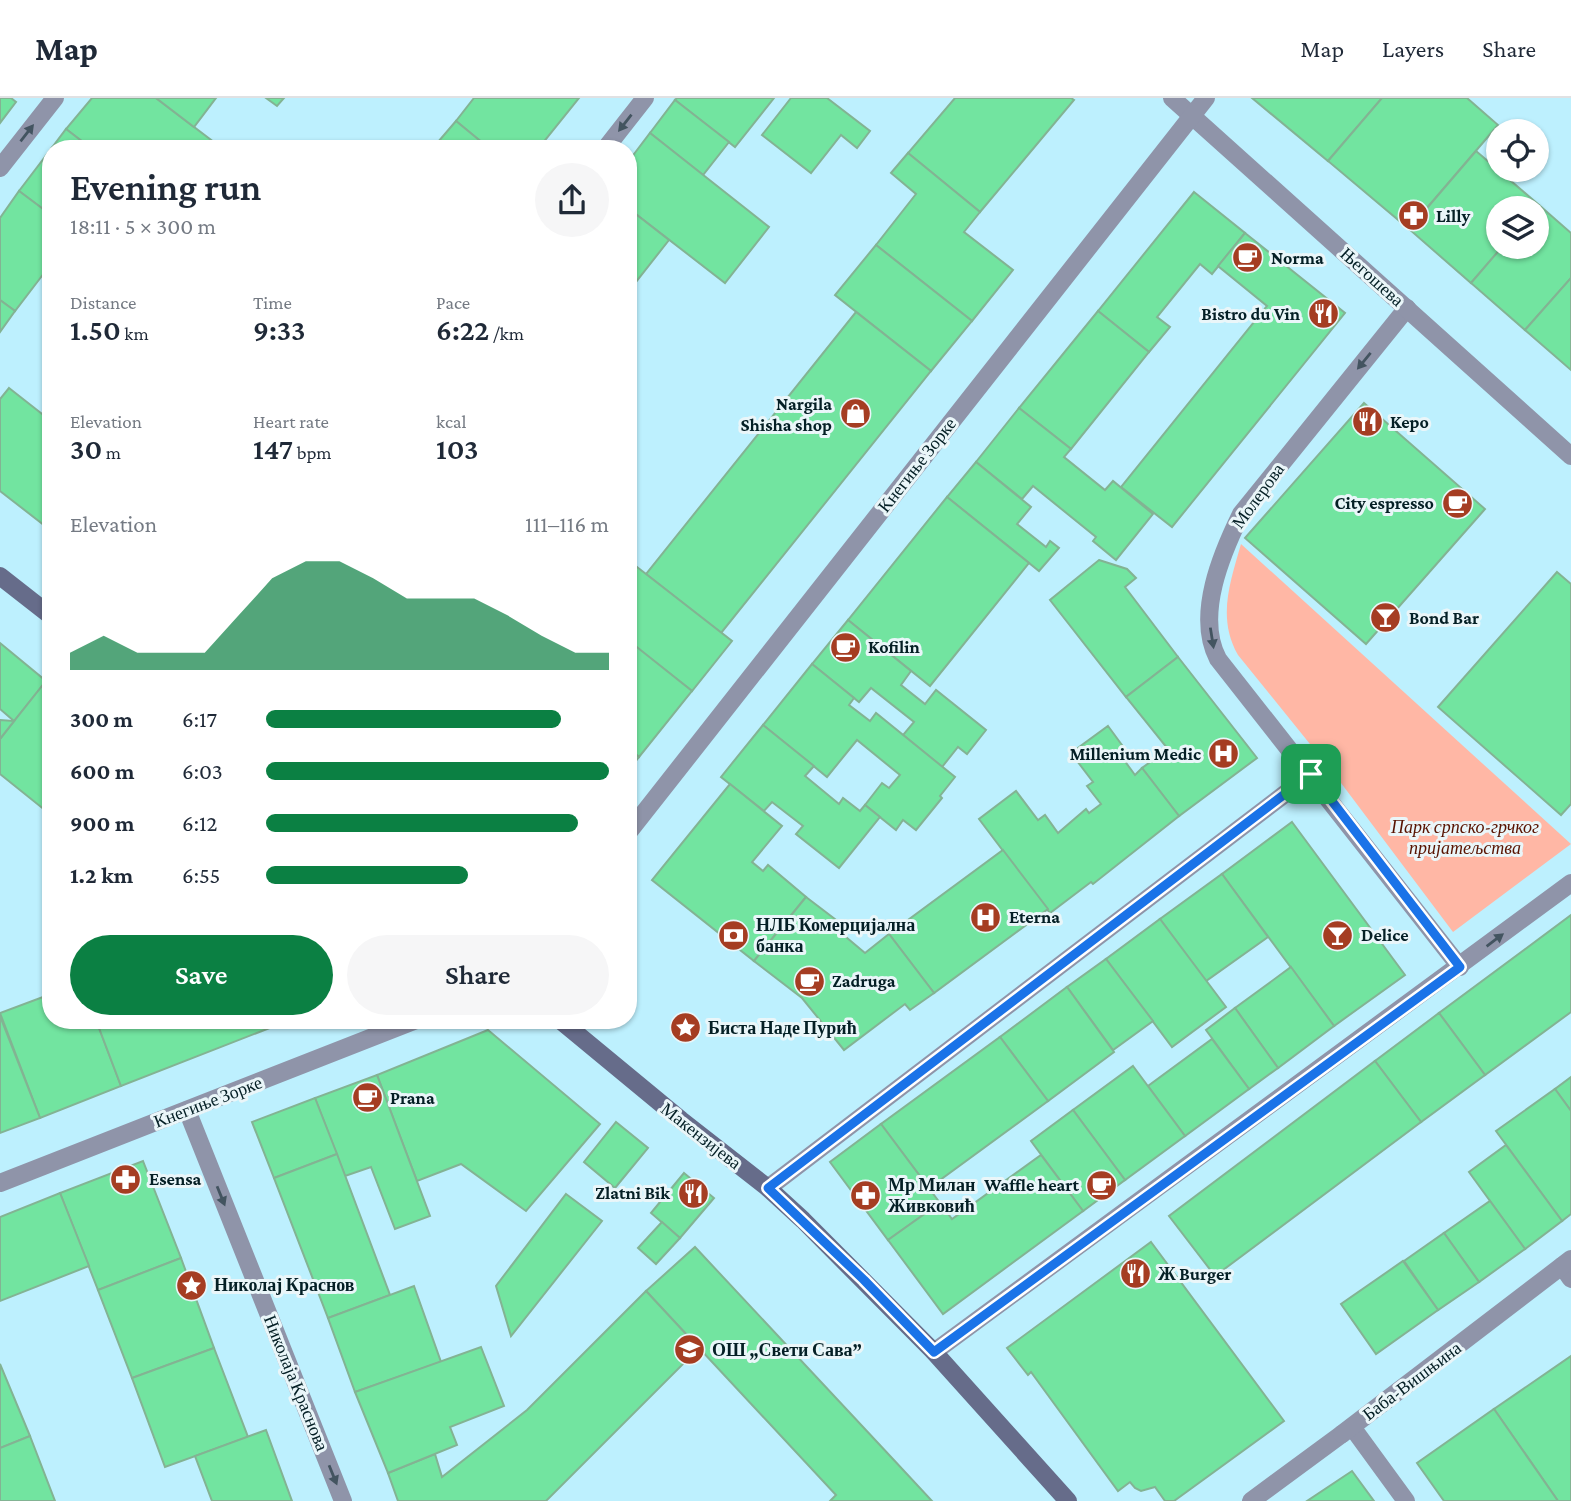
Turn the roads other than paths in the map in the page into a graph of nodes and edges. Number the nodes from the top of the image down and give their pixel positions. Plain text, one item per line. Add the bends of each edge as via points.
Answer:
1 (55, 98) edge
2 (645, 98) edge
3 (1172, 98) edge
4 (1206, 98) edge
5 (1192, 116) junction
6 (612, 140) edge
7 (0, 168) edge
8 (1407, 308) junction
9 (1571, 456) edge
10 (0, 576) edge
11 (42, 609) edge
12 (1311, 774) junction
13 (637, 822) edge
14 (1571, 883) edge
15 (1460, 967) junction
16 (393, 1029) edge
17 (571, 1029) edge
18 (187, 1110) junction
19 (0, 1183) edge
20 (768, 1188) junction
21 (1568, 1268) edge
22 (934, 1352) junction
23 (1347, 1430) junction
24 (343, 1501) edge
25 (1068, 1501) edge
26 (1251, 1501) edge
27 (1406, 1501) edge

7 -> 1 street
2 -> 6 street
3 - 5 street, Његошева
4 - 5 street, Кнегиње Зорке
5 - 8 street, Његошева
5 - 13 street, Кнегиње Зорке
8 - 9 street, Његошева
8 -> 12 street, Молерова via 1241,513 1214,580 1210,618 1214,650
10 - 11 main road
12 - 15 street, Молерова
12 - 20 street
15 -> 14 street
15 - 22 street
16 - 18 street, Кнегиње Зорке
17 - 20 main road, Макензијева
18 - 19 street, Кнегиње Зорке
18 -> 24 street, Николаја Краснова
20 - 22 main road, Макензијева
21 - 23 street, Баба-Вишњина
22 - 25 main road, Макензијева
23 - 26 street, Баба-Вишњина
23 - 27 street

